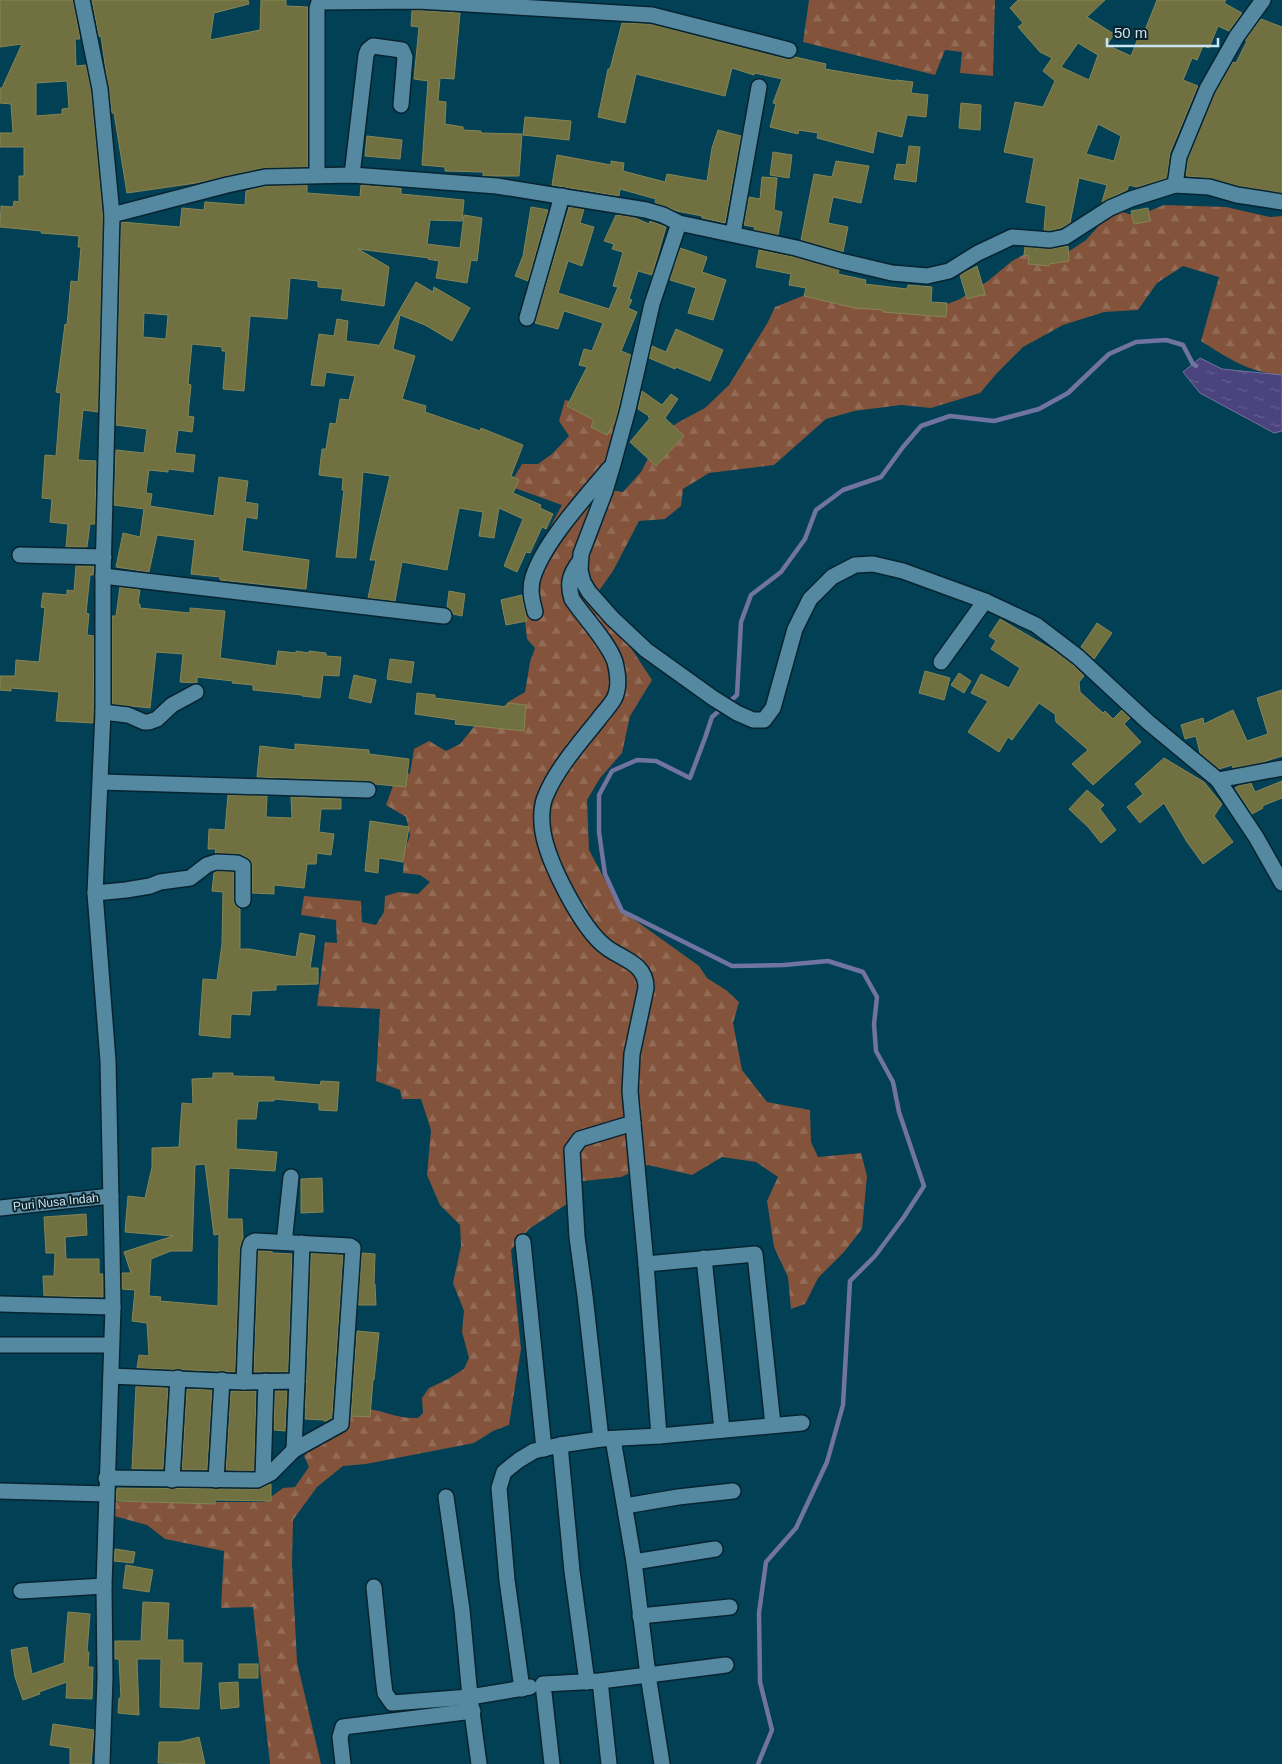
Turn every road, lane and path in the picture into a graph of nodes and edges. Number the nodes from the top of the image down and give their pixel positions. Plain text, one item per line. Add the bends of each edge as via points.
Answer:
1 (82, 0) edge
2 (1263, 0) edge
3 (789, 50) dead end
4 (759, 87) dead end
5 (401, 105) dead end
6 (317, 175) junction
7 (352, 175) junction
8 (1175, 185) junction
9 (562, 196) junction
10 (1282, 202) edge
11 (112, 215) junction
12 (679, 223) junction
13 (733, 234) junction
14 (527, 318) dead end
15 (613, 464) junction
16 (20, 555) dead end
17 (104, 557) junction
18 (580, 561) junction
19 (103, 576) junction
20 (985, 601) junction
21 (535, 612) dead end
22 (444, 616) dead end
23 (941, 662) dead end
24 (196, 692) dead end
25 (103, 712) junction
26 (1282, 768) edge
27 (1218, 780) junction
28 (101, 782) junction
29 (368, 790) dead end
30 (1282, 883) edge
31 (95, 893) junction
32 (243, 900) dead end
33 (633, 1123) junction
34 (291, 1177) dead end
35 (111, 1196) junction
36 (0, 1208) edge
37 (523, 1242) dead end
38 (294, 1243) junction
39 (704, 1258) junction
40 (646, 1264) junction
41 (0, 1304) edge
42 (113, 1307) junction
43 (111, 1344) junction
44 (0, 1345) edge
45 (111, 1376) junction
46 (178, 1378) junction
47 (222, 1380) junction
48 (266, 1381) junction
49 (297, 1381) junction
50 (244, 1382) junction
51 (802, 1422) dead end
52 (773, 1425) junction
53 (722, 1430) junction
54 (659, 1436) junction
55 (607, 1439) junction
56 (560, 1445) junction
57 (544, 1449) junction
58 (294, 1450) junction
59 (263, 1477) junction
60 (172, 1480) junction
61 (216, 1480) junction
62 (106, 1486) junction
63 (0, 1490) edge
64 (733, 1491) dead end
65 (446, 1497) dead end
66 (625, 1506) junction
67 (716, 1549) dead end
68 (634, 1562) junction
69 (104, 1586) junction
70 (374, 1587) dead end
71 (21, 1591) dead end
72 (730, 1607) dead end
73 (640, 1616) junction
74 (726, 1665) dead end
75 (648, 1675) junction
76 (594, 1682) junction
77 (543, 1684) junction
78 (522, 1689) junction
79 (471, 1704) junction
80 (102, 1764) edge
81 (343, 1764) edge
82 (479, 1764) edge
83 (552, 1764) edge
84 (609, 1764) edge
85 (662, 1764) edge

1 - 11 street via 100,89
2 - 8 street via 1237,36 1207,89 1179,157
3 - 6 street via 652,15 418,1 319,2
4 - 13 street
5 - 7 street via 406,57 402,50 373,46 366,55
6 - 7 street
6 - 11 street via 265,177
7 - 9 street via 497,186
8 - 10 street via 1209,187
8 - 13 street via 1110,208 1065,237 1050,240 1012,238 949,271 927,276 892,273
9 - 12 street via 646,210
9 - 14 street
11 - 17 street
12 - 13 street
12 - 15 street via 652,304
15 - 18 street
15 - 21 street via 542,557 532,579 530,595
16 - 17 street
17 - 19 street
18 - 20 street via 583,582 590,592 646,650 737,713 759,721 773,708 794,629 810,599 832,577 855,565 872,564 903,570
18 - 33 street via 570,576 572,600 607,647 619,680 615,698 553,780 545,797 543,832 549,853 586,926 607,948 633,963 646,978 632,1054 630,1091
19 - 22 street
19 - 25 street
20 - 23 street
20 - 27 street via 1036,625 1059,641
24 - 25 street via 149,722
25 - 28 street
26 - 27 street
27 - 30 street
28 - 29 street
28 - 31 street
31 - 32 street via 190,878 216,862 243,866
31 - 35 street via 108,1061
33 - 40 street
33 - 55 street via 580,1140 572,1150 577,1237
34 - 38 street via 285,1234
35 - 36 street, Puri Nusa Indah
35 - 42 street
37 - 57 street
38 - 49 street
38 - 50 street via 255,1241 249,1246
38 - 58 street via 350,1246 353,1257 342,1421
39 - 40 street
39 - 52 street via 756,1254
39 - 53 street
40 - 54 street
41 - 42 street
42 - 43 street
43 - 44 street
43 - 45 street
45 - 46 street
45 - 62 street
46 - 47 street
46 - 60 street
47 - 50 street
47 - 61 street
48 - 49 street
48 - 50 street
48 - 59 street
49 - 58 street
51 - 52 street
52 - 53 street
53 - 54 street
54 - 55 street
55 - 56 street
55 - 66 street
56 - 57 street
56 - 76 street via 572,1571
57 - 78 street via 534,1451 504,1472 499,1488 507,1580
58 - 59 street
59 - 61 street via 250,1481
60 - 61 street
60 - 62 street
62 - 63 street
62 - 69 street
64 - 66 street
65 - 79 street
66 - 68 street
67 - 68 street
68 - 73 street
69 - 71 street
69 - 80 street
70 - 79 street via 384,1685 392,1703
72 - 73 street
73 - 75 street
74 - 75 street
75 - 76 street
75 - 85 street
76 - 77 street
76 - 84 street
77 - 78 street
77 - 83 street
78 - 79 street
79 - 81 street via 343,1727 340,1737
79 - 82 street

